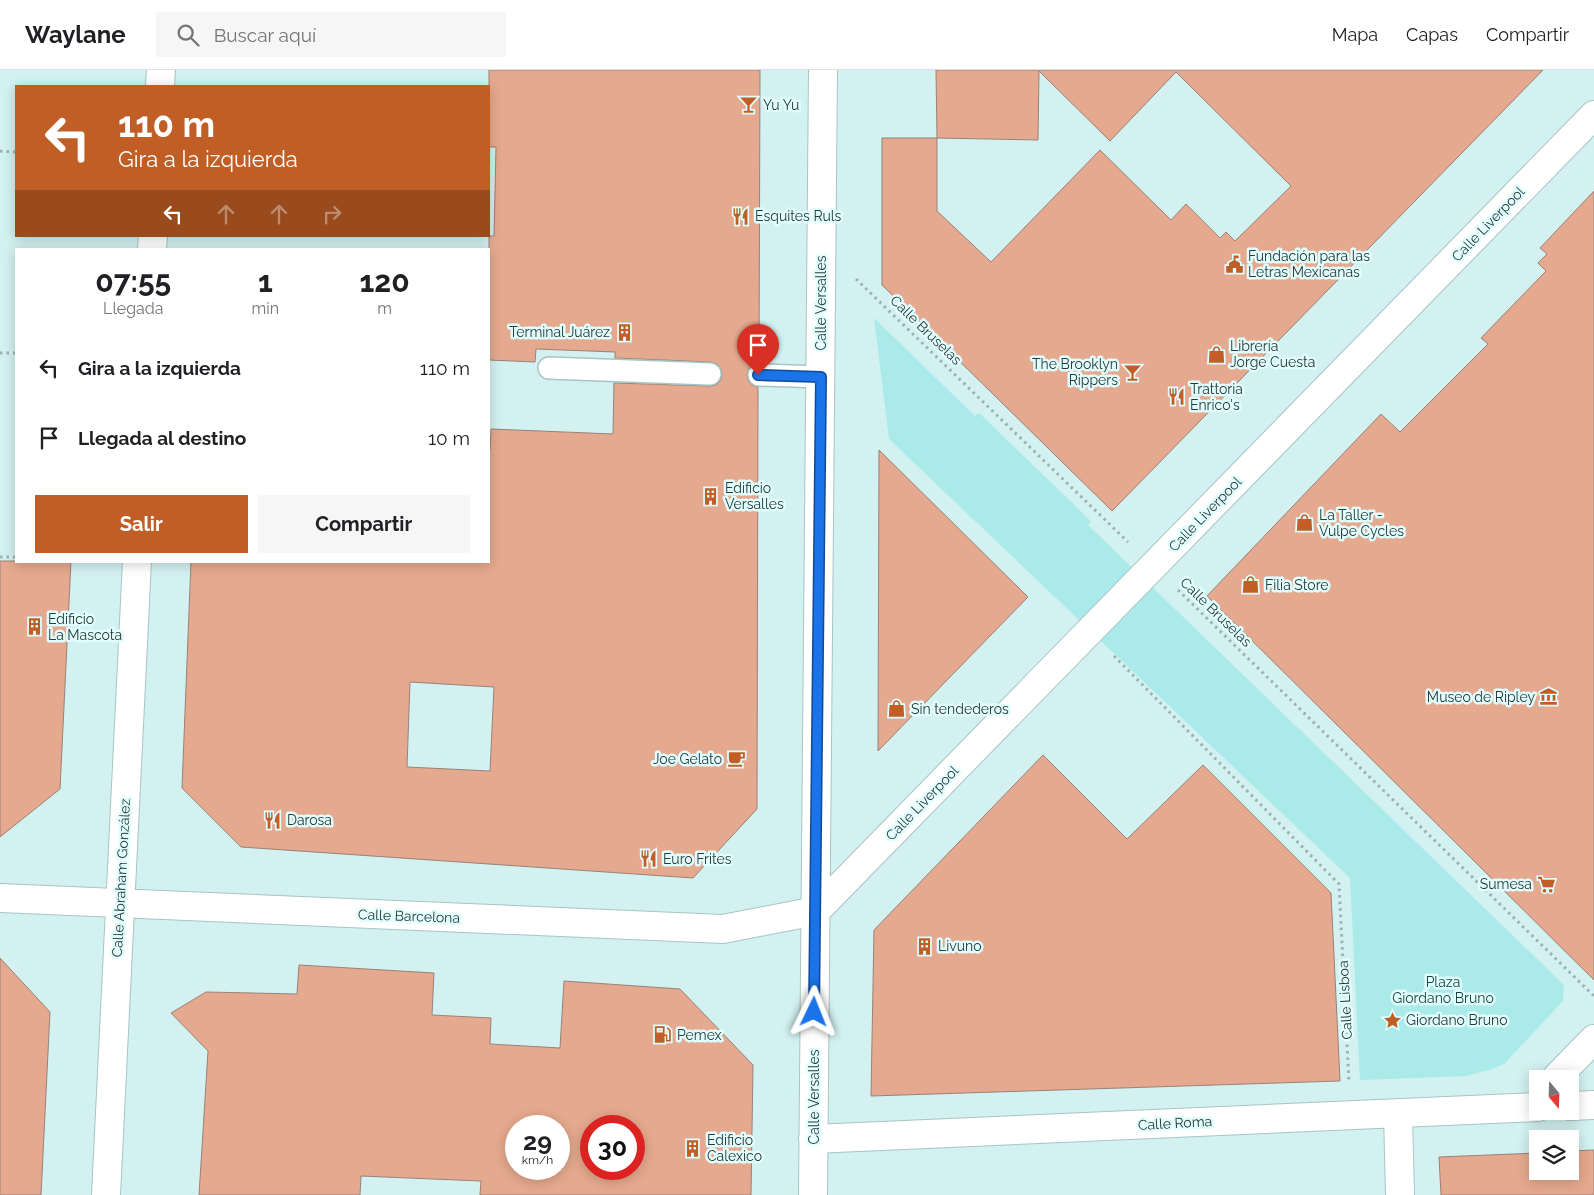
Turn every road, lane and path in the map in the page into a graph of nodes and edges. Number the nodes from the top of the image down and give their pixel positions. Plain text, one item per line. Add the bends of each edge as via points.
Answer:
1 (161, 70) edge
2 (823, 70) edge
3 (160, 85) edge
4 (1594, 116) edge
5 (0, 151) edge
6 (15, 152) edge
7 (822, 245) junction
8 (0, 353) edge
9 (15, 353) edge
10 (548, 368) dead end
11 (710, 374) dead end
12 (758, 375) dead end
13 (821, 377) junction
14 (0, 557) edge
15 (15, 557) edge
16 (137, 563) edge
17 (1153, 566) junction
18 (1090, 631) junction
19 (0, 898) edge
20 (120, 903) junction
21 (816, 911) junction
22 (1594, 996) edge
23 (1594, 1039) edge
24 (1564, 1070) edge
25 (1529, 1104) edge
26 (1594, 1105) edge
27 (1579, 1106) edge
28 (1398, 1114) junction
29 (1351, 1115) junction
30 (814, 1139) junction
31 (106, 1195) edge
32 (813, 1195) edge
33 (1400, 1195) edge

1 - 3 street
2 - 7 street, Calle Versalles
4 - 17 street, Calle Liverpool
5 - 6 path
7 - 13 street, Calle Versalles
7 - 17 path, Calle Bruselas
8 - 9 path
10 - 11 lane
12 - 13 lane
13 - 21 street, Calle Versalles
14 - 15 path
16 - 20 street, Calle Abraham González
17 - 18 street, Calle Liverpool
17 - 22 path, Calle Bruselas
18 - 21 street, Calle Liverpool
18 - 29 path, Calle Lisboa via 1339,884
19 - 20 street, Calle Barcelona
20 - 21 street, Calle Barcelona via 723,929
20 - 31 street, Calle Abraham González
21 - 30 street, Calle Versalles
23 - 24 street
25 - 28 street, Calle Roma
26 - 27 street
28 - 29 street, Calle Roma
28 - 33 street
29 - 30 street, Calle Roma
30 - 32 street, Calle Versalles

